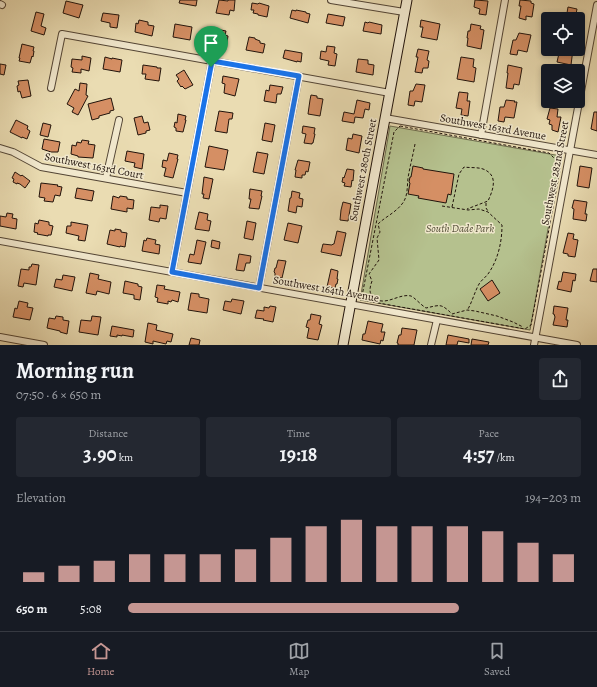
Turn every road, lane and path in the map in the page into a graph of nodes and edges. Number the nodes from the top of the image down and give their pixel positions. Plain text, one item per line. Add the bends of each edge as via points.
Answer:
1 (331, 0) edge
2 (406, 0) edge
3 (505, 0) edge
4 (597, 5) edge
5 (404, 12) junction
6 (212, 61) junction
7 (299, 76) junction
8 (51, 88) dead end
9 (390, 93) junction
10 (385, 118) junction
11 (119, 120) dead end
12 (481, 135) junction
13 (415, 144) dead end
14 (0, 148) edge
15 (570, 150) junction
16 (597, 155) edge
17 (106, 178) junction
18 (187, 193) junction
19 (486, 202) junction
20 (442, 206) dead end
21 (452, 207) junction
22 (466, 209) junction
23 (488, 212) junction
24 (0, 241) edge
25 (172, 272) junction
26 (259, 288) junction
27 (350, 304) junction
28 (467, 310) junction
29 (437, 320) junction
30 (525, 328) junction
31 (0, 337) edge
32 (535, 338) junction
33 (44, 345) edge
34 (343, 345) edge
35 (431, 345) edge
36 (534, 345) edge
37 (577, 345) edge

1 - 5 street
2 - 5 street, Southwest 280th Street
3 - 12 street
4 - 15 street, Southwest 282nd Street
5 - 9 street, Southwest 280th Street
6 - 7 street
6 - 8 street via 62,34
6 - 18 street
7 - 9 street
7 - 26 street
9 - 10 street, Southwest 280th Street
10 - 12 street, Southwest 163rd Avenue
10 - 27 street, Southwest 280th Street
11 - 17 street
12 - 15 street, Southwest 163rd Avenue
13 - 28 path via 406,198 378,224 378,260 369,274 372,281 369,289 372,296 378,300 391,300 404,295 412,296 426,308 445,306 452,314
14 - 17 street, Southwest 163rd Court via 13,152 41,168
15 - 16 street, Southwest 163rd Avenue
15 - 32 street, Southwest 282nd Street
17 - 18 street, Southwest 163rd Court
18 - 25 street
19 - 21 path via 491,195 494,182 491,175 483,169 464,167 459,174
19 - 22 path
19 - 23 path
20 - 21 path
21 - 22 path
22 - 23 path
23 - 28 path via 502,225 502,237 496,259 488,274 478,284
24 - 25 street, Southwest 164th Avenue
25 - 26 street, Southwest 164th Avenue
26 - 27 street, Southwest 164th Avenue
27 - 29 street, Southwest 164th Avenue
27 - 34 street, Southwest 280th Street
28 - 30 path via 497,316
29 - 32 street, Southwest 164th Avenue
29 - 35 street
30 - 30 path via 531,324 561,165 549,153 400,126 394,132 362,296 367,301
31 - 33 street
32 - 36 street, Southwest 282nd Street
32 - 37 street, Southwest 164th Avenue

